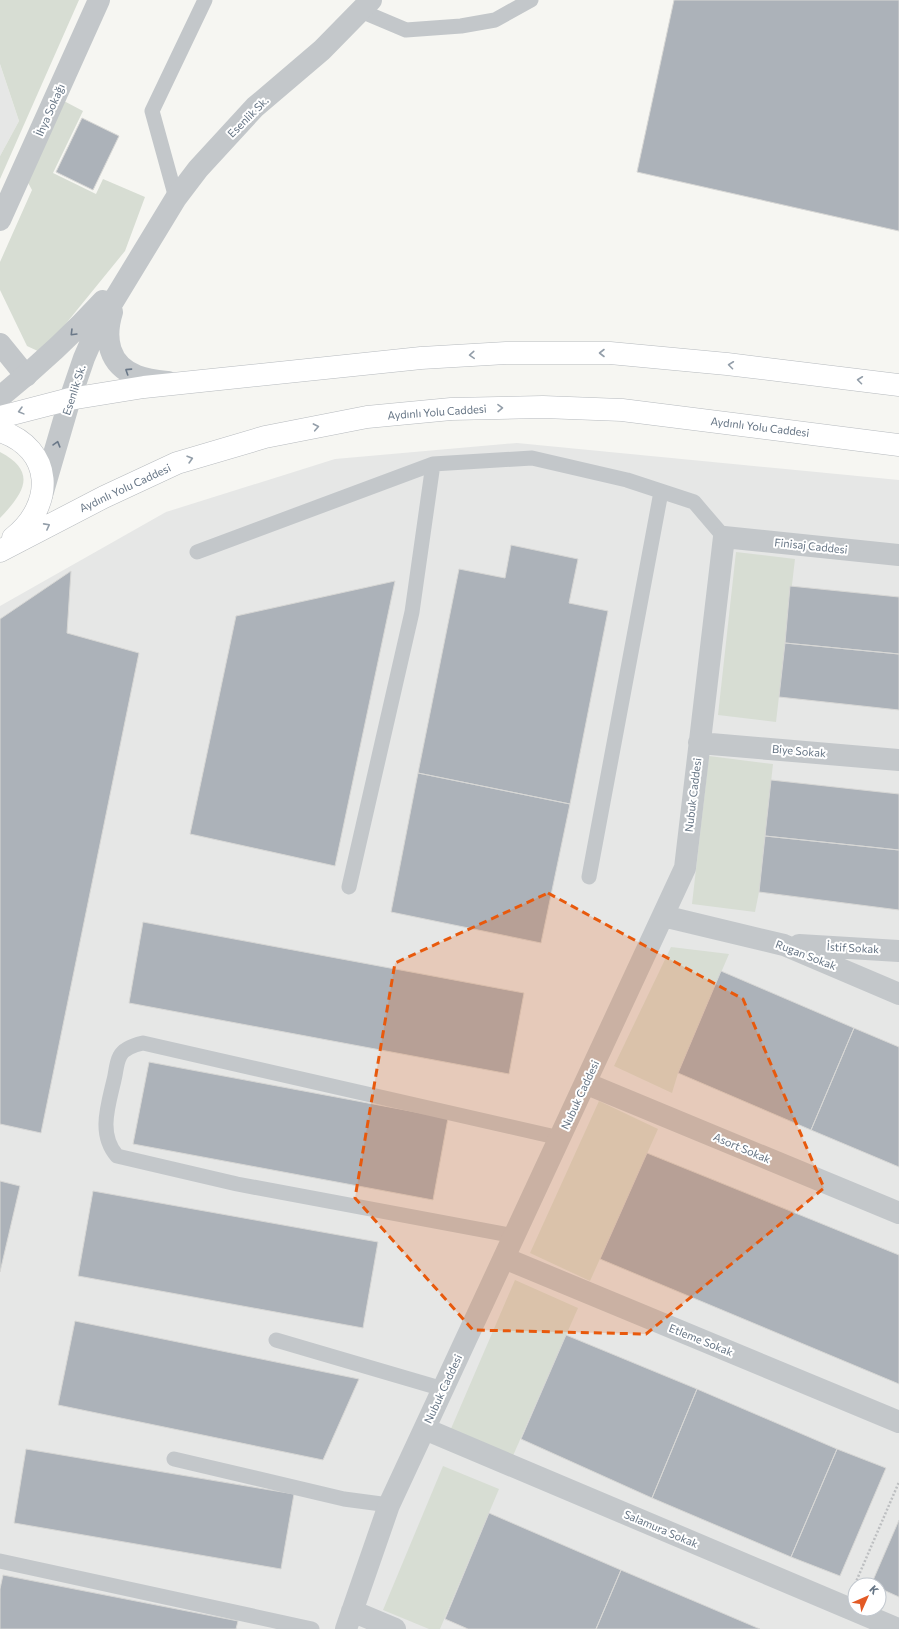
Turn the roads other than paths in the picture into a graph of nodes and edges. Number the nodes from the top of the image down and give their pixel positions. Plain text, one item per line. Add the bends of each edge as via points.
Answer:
1 (99, 0) edge
2 (205, 0) edge
3 (531, 0) edge
4 (366, 6) edge
5 (176, 198) junction
6 (0, 220) edge
7 (145, 250) junction
8 (116, 297) junction
9 (0, 344) edge
10 (26, 376) junction
11 (179, 385) junction
12 (899, 385) edge
13 (0, 396) edge
14 (70, 399) junction
15 (0, 417) edge
16 (0, 431) edge
17 (899, 445) edge
18 (433, 464) junction
19 (662, 492) junction
20 (42, 495) junction
21 (724, 537) junction
22 (0, 550) edge
23 (197, 552) dead end
24 (899, 555) edge
25 (700, 743) junction
26 (899, 760) edge
27 (589, 877) dead end
28 (349, 887) dead end
29 (663, 916) junction
30 (784, 945) junction
31 (899, 951) edge
32 (899, 994) edge
33 (585, 1083) junction
34 (560, 1138) junction
35 (899, 1213) edge
36 (514, 1236) junction
37 (504, 1258) junction
38 (276, 1340) dead end
39 (443, 1389) junction
40 (899, 1422) edge
41 (425, 1429) junction
42 (174, 1459) dead end
43 (389, 1505) junction
44 (0, 1562) edge
45 (349, 1620) edge
46 (312, 1629) edge
47 (395, 1629) edge
48 (898, 1629) edge

1 - 6 street, İhya Sokağı
2 - 5 lane via 152,111
3 - 4 lane via 495,20 461,26 406,30
4 - 5 street, Esenlik Sk. via 322,50 255,107 198,169
5 - 7 street, Esenlik Sk.
7 - 8 street, Esenlik Sk.
7 -> 10 street, Esenlik Sk. via 75,331
11 -> 8 street via 137,376 121,366 110,351 107,328
8 - 14 street, Esenlik Sk. via 97,328
9 - 10 street
10 - 13 street, Esenlik Sk.
12 -> 11 main road via 610,353 506,353 421,358
11 - 14 main road via 144,387
14 -> 15 main road
20 -> 14 street, Esenlik Sk.
16 - 20 main road via 15,436 30,450 42,470
22 -> 17 main road, Aydınlı Yolu Caddesi via 104,496 177,463 265,438 367,417 451,409 543,407 622,410
18 - 19 lane via 532,458 627,480
18 - 23 lane
18 - 28 lane via 412,612
19 - 21 lane via 694,502
19 - 27 lane
20 - 22 main road via 33,516
21 - 24 street, Finisaj Caddesi
21 - 25 street, Nubuk Caddesi
25 - 26 street, Biye Sokak
25 - 29 street, Nubuk Caddesi via 685,868
29 - 30 street, Rugan Sokak
29 - 33 street, Nubuk Caddesi
30 - 31 street, İstif Sokak
30 - 32 street, Rugan Sokak
33 - 34 street, Nubuk Caddesi
33 - 35 street, Asort Sokak
34 - 36 street, Nubuk Caddesi
34 - 36 lane via 143,1043 130,1046 120,1056 105,1119 107,1139 111,1149 118,1156 237,1184
36 - 37 street, Nubuk Caddesi
37 - 39 street, Nubuk Caddesi
37 - 40 street, Etleme Sokak
38 - 39 lane
39 - 41 street, Nubuk Caddesi
41 - 43 street, Nubuk Caddesi
41 - 48 street, Salamura Sokak
42 - 43 lane via 344,1499
43 - 45 street, Nubuk Caddesi
44 - 46 lane
45 - 47 street

